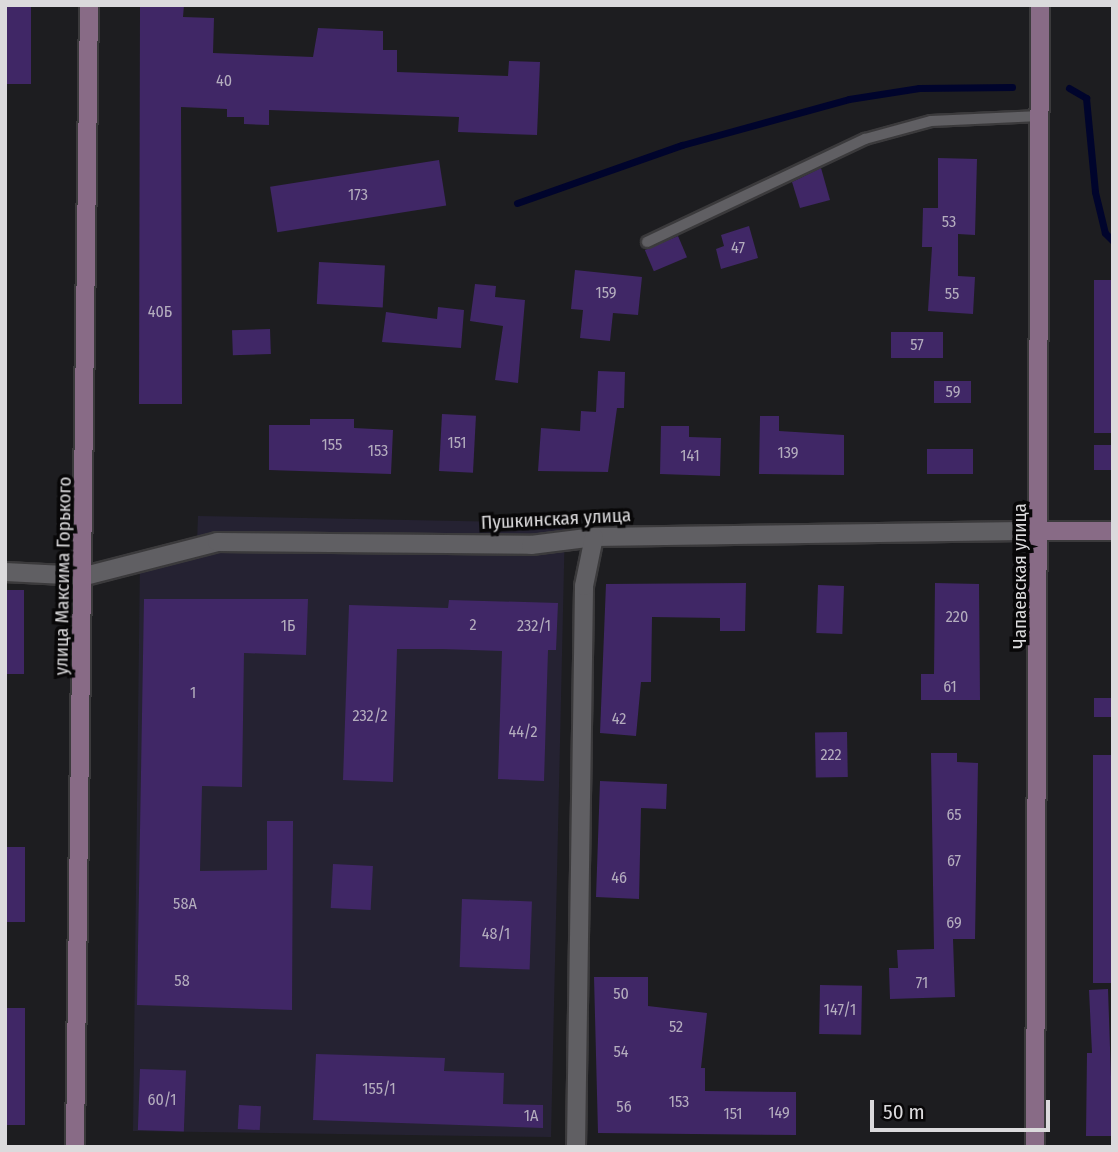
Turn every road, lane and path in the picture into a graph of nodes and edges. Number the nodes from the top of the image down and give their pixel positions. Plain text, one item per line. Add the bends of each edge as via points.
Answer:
1 (89, 5) edge
2 (1040, 5) edge
3 (1040, 116) junction
4 (647, 242) dead end
5 (1041, 531) junction
6 (1113, 531) edge
7 (594, 537) junction
8 (5, 572) edge
9 (85, 576) junction
10 (75, 1147) edge
11 (576, 1147) edge
12 (1035, 1147) edge

1 - 9 main road, улица Максима Горького
2 - 3 main road, Чапаевская улица
3 - 4 lane via 931,121 865,139
3 - 5 main road, Чапаевская улица
5 - 6 main road, Пушкинская улица
5 - 7 street, Пушкинская улица
5 - 12 main road, Чапаевская улица
7 - 9 street, Пушкинская улица via 531,545 217,542
7 - 11 street via 584,586
8 - 9 street, Пушкинская улица
9 - 10 main road, улица Максима Горького

